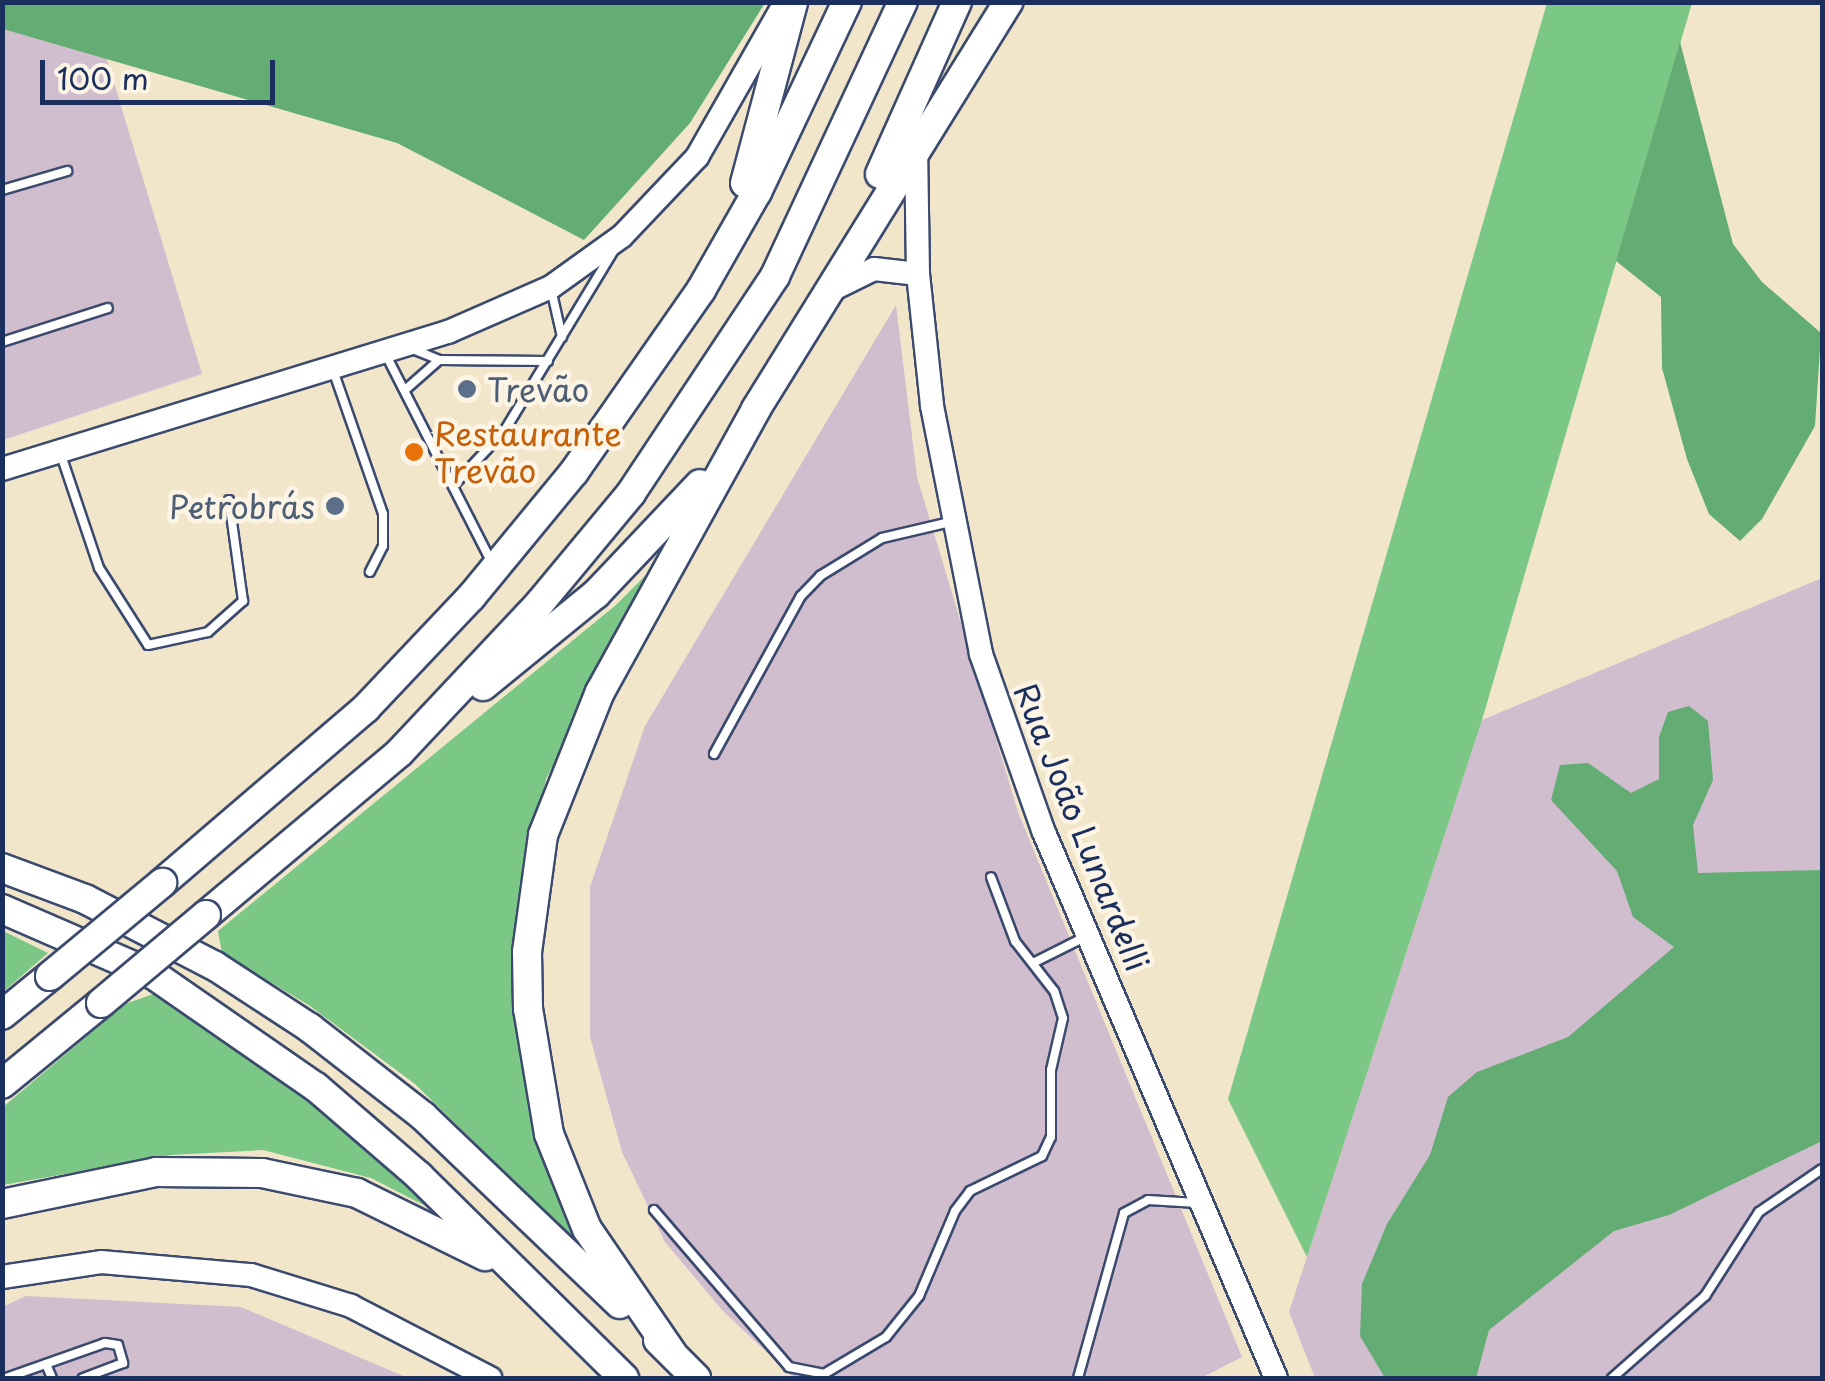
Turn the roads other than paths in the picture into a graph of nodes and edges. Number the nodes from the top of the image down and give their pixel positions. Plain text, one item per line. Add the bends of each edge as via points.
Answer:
1 (785, 2) edge
2 (793, 2) edge
3 (847, 2) edge
4 (903, 2) edge
5 (956, 2) edge
6 (1008, 2) edge
7 (916, 146) junction
8 (67, 170) dead end
9 (2, 190) edge
10 (622, 236) junction
11 (918, 274) junction
12 (550, 286) junction
13 (701, 290) junction
14 (824, 294) junction
15 (108, 308) dead end
16 (562, 337) junction
17 (2, 342) edge
18 (395, 348) junction
19 (439, 360) junction
20 (548, 361) junction
21 (332, 367) junction
22 (405, 390) junction
23 (756, 408) junction
24 (60, 451) junction
25 (2, 470) edge
26 (453, 486) junction
27 (228, 500) dead end
28 (952, 521) junction
29 (496, 569) junction
30 (370, 572) dead end
31 (400, 752) junction
32 (714, 754) dead end
33 (2, 868) edge
34 (991, 877) dead end
35 (2, 909) edge
36 (1087, 935) junction
37 (1033, 963) junction
38 (2, 1015) edge
39 (2, 1084) edge
40 (1822, 1169) edge
41 (2, 1204) edge
42 (1201, 1204) junction
43 (654, 1210) dead end
44 (2, 1276) edge
45 (528, 1283) junction
46 (672, 1354) junction
47 (46, 1364) junction
48 (6, 1378) edge
49 (52, 1378) edge
50 (83, 1378) edge
51 (490, 1378) edge
52 (624, 1378) edge
53 (696, 1378) edge
54 (1078, 1378) edge
55 (1276, 1378) edge
56 (1612, 1378) edge

1 - 10 main road via 706,144
2 - 13 highway via 752,167
3 - 13 highway via 757,192
4 - 31 highway via 804,221 695,405 551,591
5 - 14 highway
6 - 7 highway
7 - 11 main road, Rua João Lunardelli
7 - 14 highway
8 - 9 lane
10 - 12 main road
10 - 16 lane
11 - 14 main road via 874,269
11 - 28 main road, Rua João Lunardelli
12 - 16 lane
12 - 18 main road via 480,321
13 - 29 highway via 621,410
14 - 23 highway
15 - 17 lane
16 - 20 lane
18 - 19 lane
18 - 21 main road
18 - 22 lane
19 - 20 lane
19 - 22 lane
20 - 26 lane via 506,430
21 - 24 main road
21 - 30 lane via 383,514 382,546
22 - 26 lane
23 - 31 highway via 649,544 545,638
23 - 46 highway via 581,730 543,835 527,952 537,1075 566,1183 613,1272
24 - 25 main road
24 - 27 lane via 100,568 148,645 208,632 242,600
26 - 29 lane
28 - 32 lane via 882,538 820,576 801,596
28 - 36 main road, Rua João Lunardelli via 998,713
29 - 38 highway, bridge via 366,708
31 - 39 highway, bridge
33 - 46 highway via 85,899 215,966 323,1037 461,1150
34 - 37 lane via 1015,942
35 - 45 highway via 113,955 224,1020 368,1129
36 - 37 lane
36 - 42 main road, Rua João Lunardelli
37 - 43 lane via 1064,1018 1051,1070 1052,1137 1042,1156 970,1191 919,1296 886,1337 824,1374 789,1367
40 - 56 lane via 1759,1212 1705,1296
41 - 45 highway via 156,1172 262,1173 399,1209
42 - 54 lane via 1148,1200 1124,1213
42 - 55 main road, Rua João Lunardelli
44 - 51 main road via 101,1262 251,1276 366,1313
45 - 52 highway
46 - 53 highway
47 - 48 lane
47 - 49 lane
47 - 50 lane via 105,1343 118,1345 122,1363

